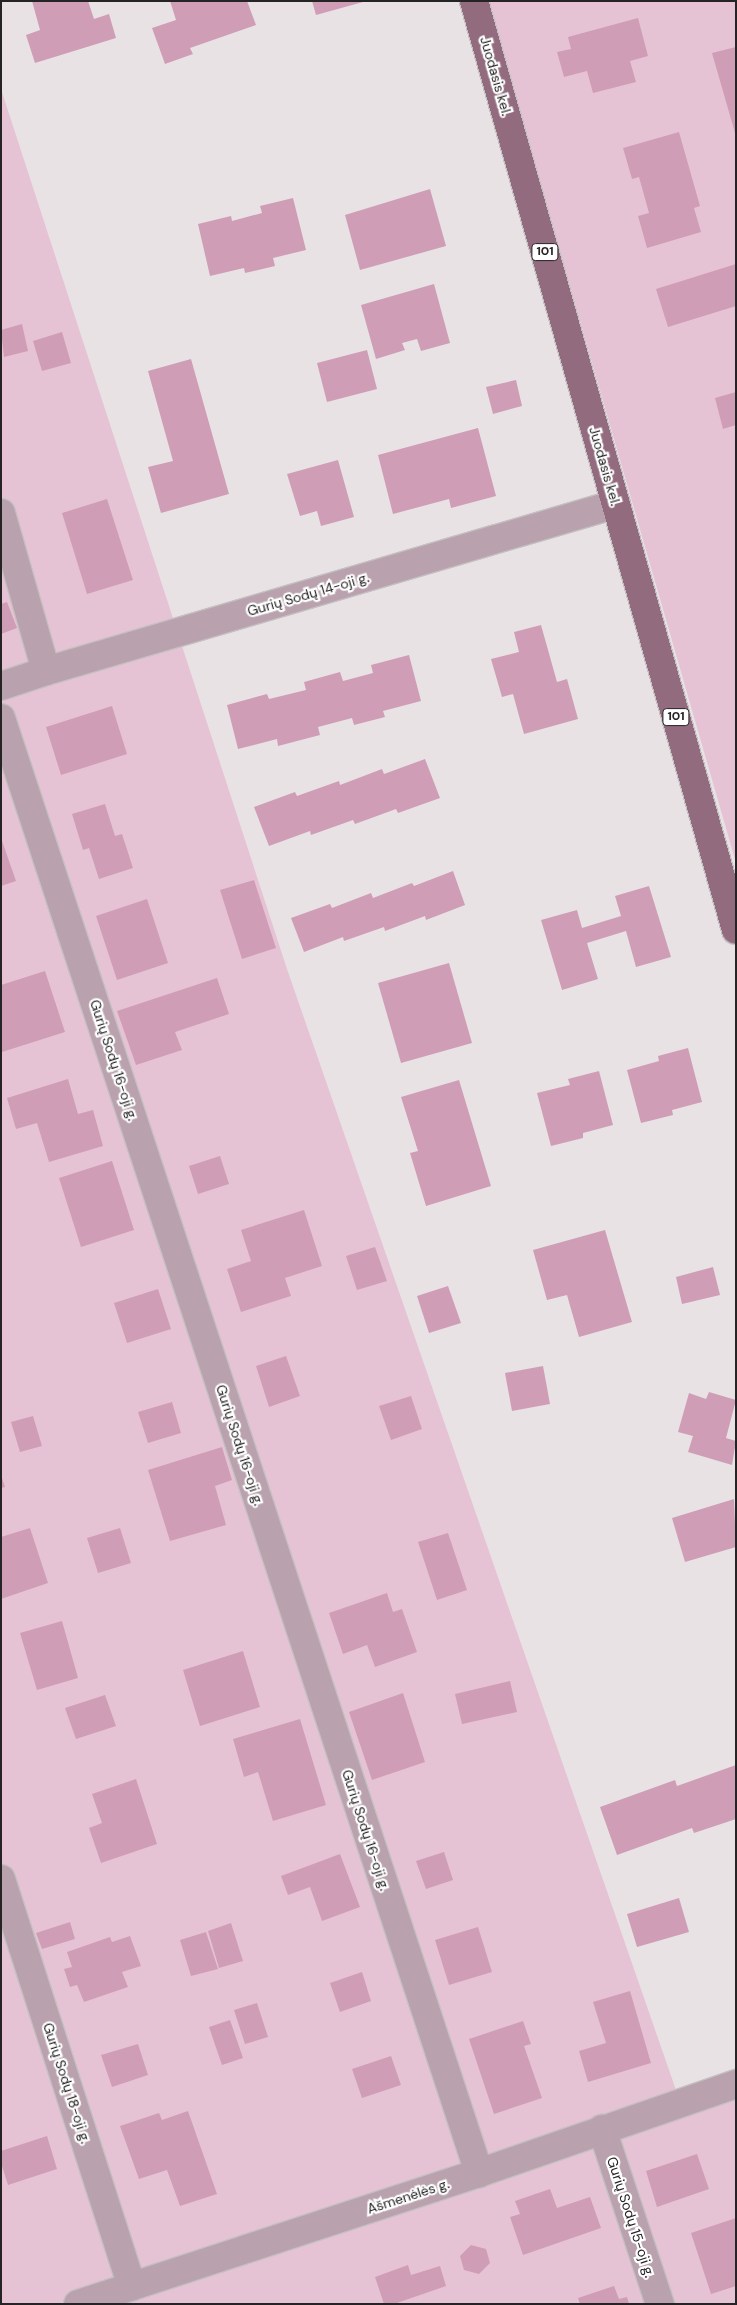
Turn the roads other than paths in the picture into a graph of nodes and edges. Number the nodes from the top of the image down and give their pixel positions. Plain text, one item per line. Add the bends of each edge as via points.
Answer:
1 (474, 1) edge
2 (616, 504) junction
3 (1, 513) edge
4 (46, 671) junction
5 (1, 686) edge
6 (1, 718) edge
7 (736, 930) edge
8 (1, 1880) edge
9 (736, 2084) edge
10 (602, 2129) junction
11 (479, 2172) junction
12 (132, 2286) junction
13 (78, 2304) edge
14 (660, 2304) edge

1 - 2 main road, Juodasis kel. / 101
2 - 4 street, Gurių Sodų 14-oji g.
2 - 7 main road, Juodasis kel. / 101
3 - 4 street
4 - 5 street, Gurių Sodų 14-oji g.
6 - 11 street, Gurių Sodų 16-oji g.
8 - 12 street, Gurių Sodų 18-oji g.
9 - 10 street, Ašmenėlės g.
10 - 11 street, Ašmenėlės g.
10 - 14 street, Gurių Sodų 15-oji g.
11 - 12 street, Ašmenėlės g.
12 - 13 street, Ašmenėlės g.

